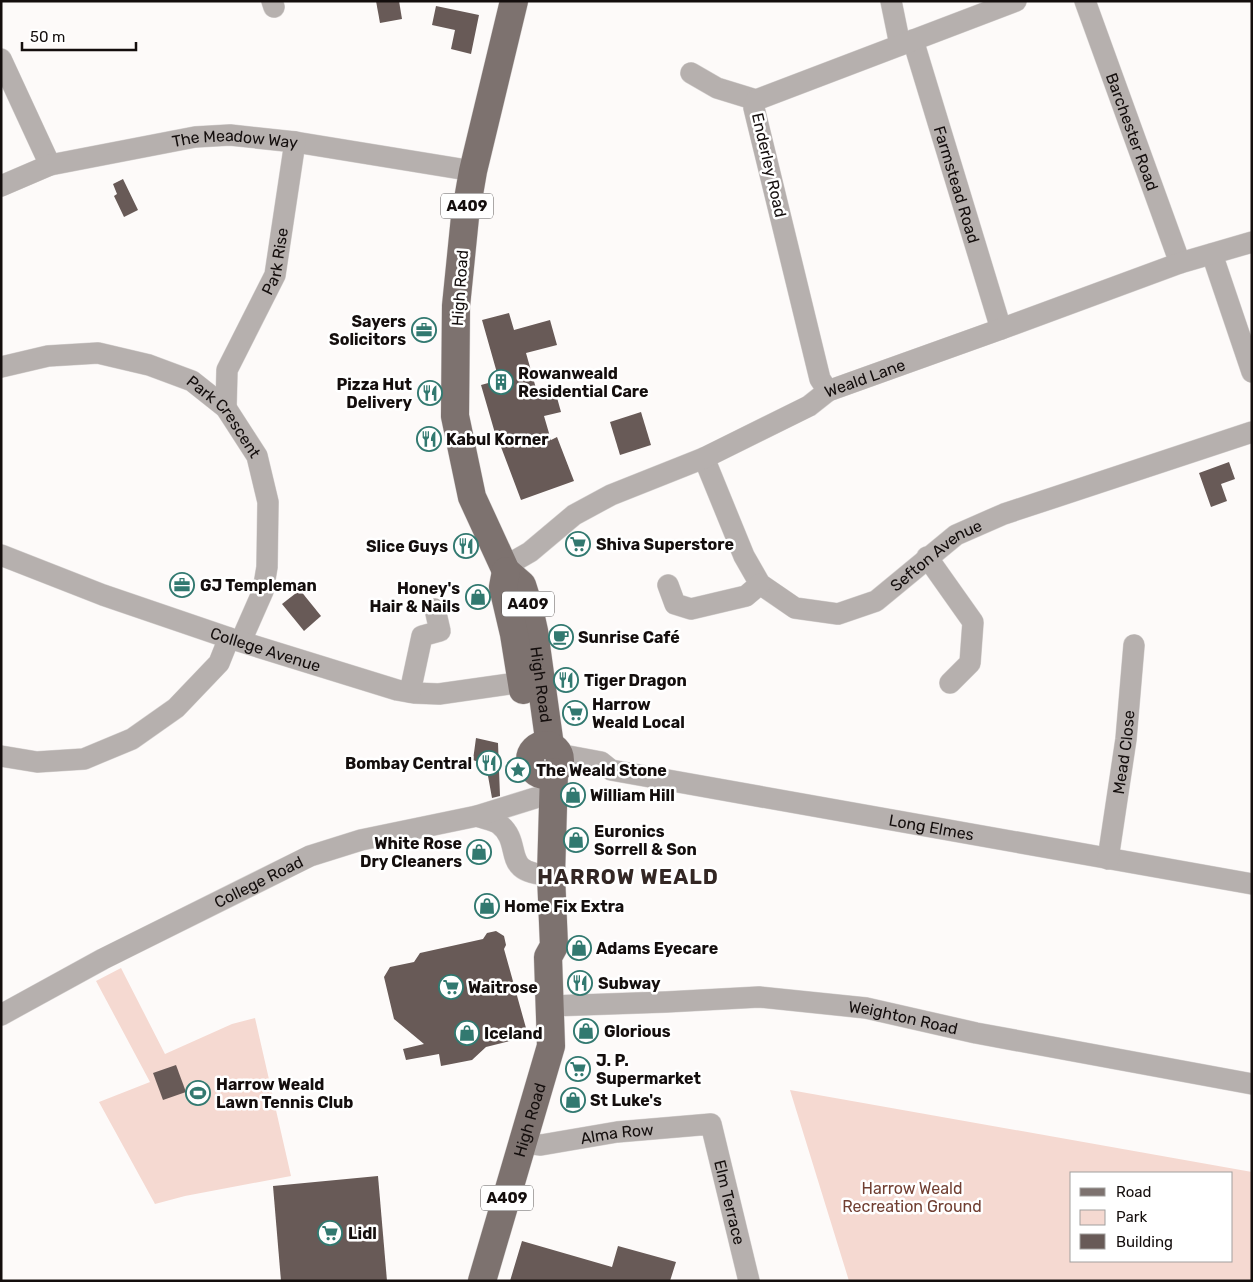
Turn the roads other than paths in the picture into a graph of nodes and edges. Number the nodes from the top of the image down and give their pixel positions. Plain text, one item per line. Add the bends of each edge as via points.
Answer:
1 (514, 1) edge
2 (891, 1) edge
3 (1016, 1) edge
4 (1085, 1) edge
5 (906, 43) junction
6 (1, 59) edge
7 (691, 72) dead end
8 (756, 100) junction
9 (295, 142) junction
10 (50, 165) junction
11 (473, 171) junction
12 (1, 186) edge
13 (1252, 242) edge
14 (1212, 254) junction
15 (1180, 263) junction
16 (1001, 329) junction
17 (1, 367) edge
18 (227, 370) junction
19 (1252, 372) edge
20 (192, 381) junction
21 (828, 391) junction
22 (226, 408) junction
23 (1252, 432) edge
24 (704, 458) junction
25 (1, 555) edge
26 (927, 557) junction
27 (505, 569) junction
28 (760, 584) junction
29 (668, 585) dead end
30 (435, 609) dead end
31 (235, 640) junction
32 (1134, 645) dead end
33 (531, 681) junction
34 (950, 684) dead end
35 (410, 692) junction
36 (1, 756) edge
37 (548, 760) junction
38 (535, 798) junction
39 (477, 816) junction
40 (1108, 859) junction
41 (543, 875) junction
42 (1252, 884) edge
43 (550, 1006) junction
44 (1, 1015) edge
45 (1252, 1084) edge
46 (711, 1124) joint
47 (523, 1143) junction
48 (482, 1281) edge
49 (749, 1281) edge

1 - 11 main road, High Road / A409
2 - 5 street, Farmstead Road
3 - 5 street
4 - 15 street, Barchester Road
5 - 8 street, Enderley Road
5 - 16 street, Farmstead Road
6 - 10 street
7 - 8 street via 717,88
8 - 21 street, Enderley Road via 754,108 820,380
9 - 10 street, The Meadow Way via 230,135 195,136
9 - 11 street, The Meadow Way
9 - 18 street, Park Rise via 275,275
10 - 12 street, The Meadow Way
11 - 27 main road, High Road / A409 via 456,306 455,416 472,497
13 - 14 street, Weald Lane
14 - 15 street, Weald Lane
14 - 19 street
15 - 16 street, Weald Lane
16 - 21 street, Weald Lane
17 - 20 street, Park Crescent via 48,356 98,353 149,365
18 - 20 street
18 - 22 street, Park Rise
20 - 22 street, Park Crescent
21 - 24 street, Weald Lane via 809,406
22 - 31 street, Park Crescent via 257,456 268,502 267,567 263,591
23 - 26 street, Sefton Avenue via 1004,514 956,535
24 - 27 street, Weald Lane via 611,496 574,515
24 - 28 street, Sefton Avenue via 744,556
25 - 31 street, College Avenue via 103,595
26 - 28 street, Sefton Avenue via 876,601 838,614 795,608
26 - 34 street via 973,622 970,663
27 - 33 main road, High Road / A409 via 522,585 534,631
28 - 29 street via 746,596 691,609 675,604
30 - 35 street via 440,631 422,636
31 - 35 street, College Avenue
31 - 36 street, Park Crescent via 219,663 176,708 132,739 84,759 38,762
32 - 40 street, Mead Close via 1126,739
33 - 35 street, College Avenue via 439,694
33 - 37 main road, High Road / A409
37 - 38 main road, High Road / A409
37 - 40 street, Long Elmes via 601,762 611,770
37 - 41 main road, High Road / A409
38 - 39 street, College Road
38 - 41 main road, High Road / A409
39 - 41 street via 497,823 507,832 517,864 525,871
39 - 44 street, College Road via 361,840 310,856 103,959
40 - 42 street, Long Elmes
41 - 43 main road, High Road / A409 via 540,947 548,957
43 - 45 street, Weighton Road via 759,997 866,1008 976,1033
43 - 47 main road, High Road / A409 via 551,1046
46 - 47 street, Alma Row via 616,1132 541,1145
46 - 49 street, Elm Terrace
47 - 48 main road, High Road / A409

